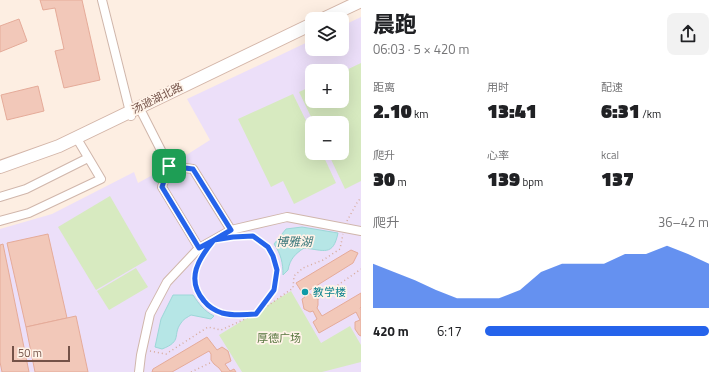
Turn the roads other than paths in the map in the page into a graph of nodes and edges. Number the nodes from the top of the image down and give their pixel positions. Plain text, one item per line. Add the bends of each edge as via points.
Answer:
1 (102, 0) edge
2 (361, 1) edge
3 (361, 9) edge
4 (338, 12) edge
5 (349, 14) edge
6 (305, 27) edge
7 (305, 35) edge
8 (135, 112) junction
9 (77, 140) junction
10 (88, 158) junction
11 (169, 166) junction
12 (0, 167) edge
13 (0, 172) edge
14 (0, 197) edge
15 (0, 221) edge
16 (231, 230) junction
17 (361, 231) edge
18 (199, 248) junction
19 (139, 372) edge

1 - 8 street
2 - 4 main road
3 - 5 main road
6 - 8 main road, 汤逊湖北路
7 - 8 main road, 汤逊湖北路
8 - 9 main road, 汤逊湖北路
8 - 11 street
9 - 10 street
9 - 12 main road, 汤逊湖北路
9 - 13 main road, 汤逊湖北路 via 61,150
10 - 14 street via 26,189
10 - 15 street via 101,179 29,213
11 - 16 street via 193,169
11 - 18 street via 162,187
16 - 17 street via 287,217
16 - 18 street
18 - 19 street via 167,282 150,314

